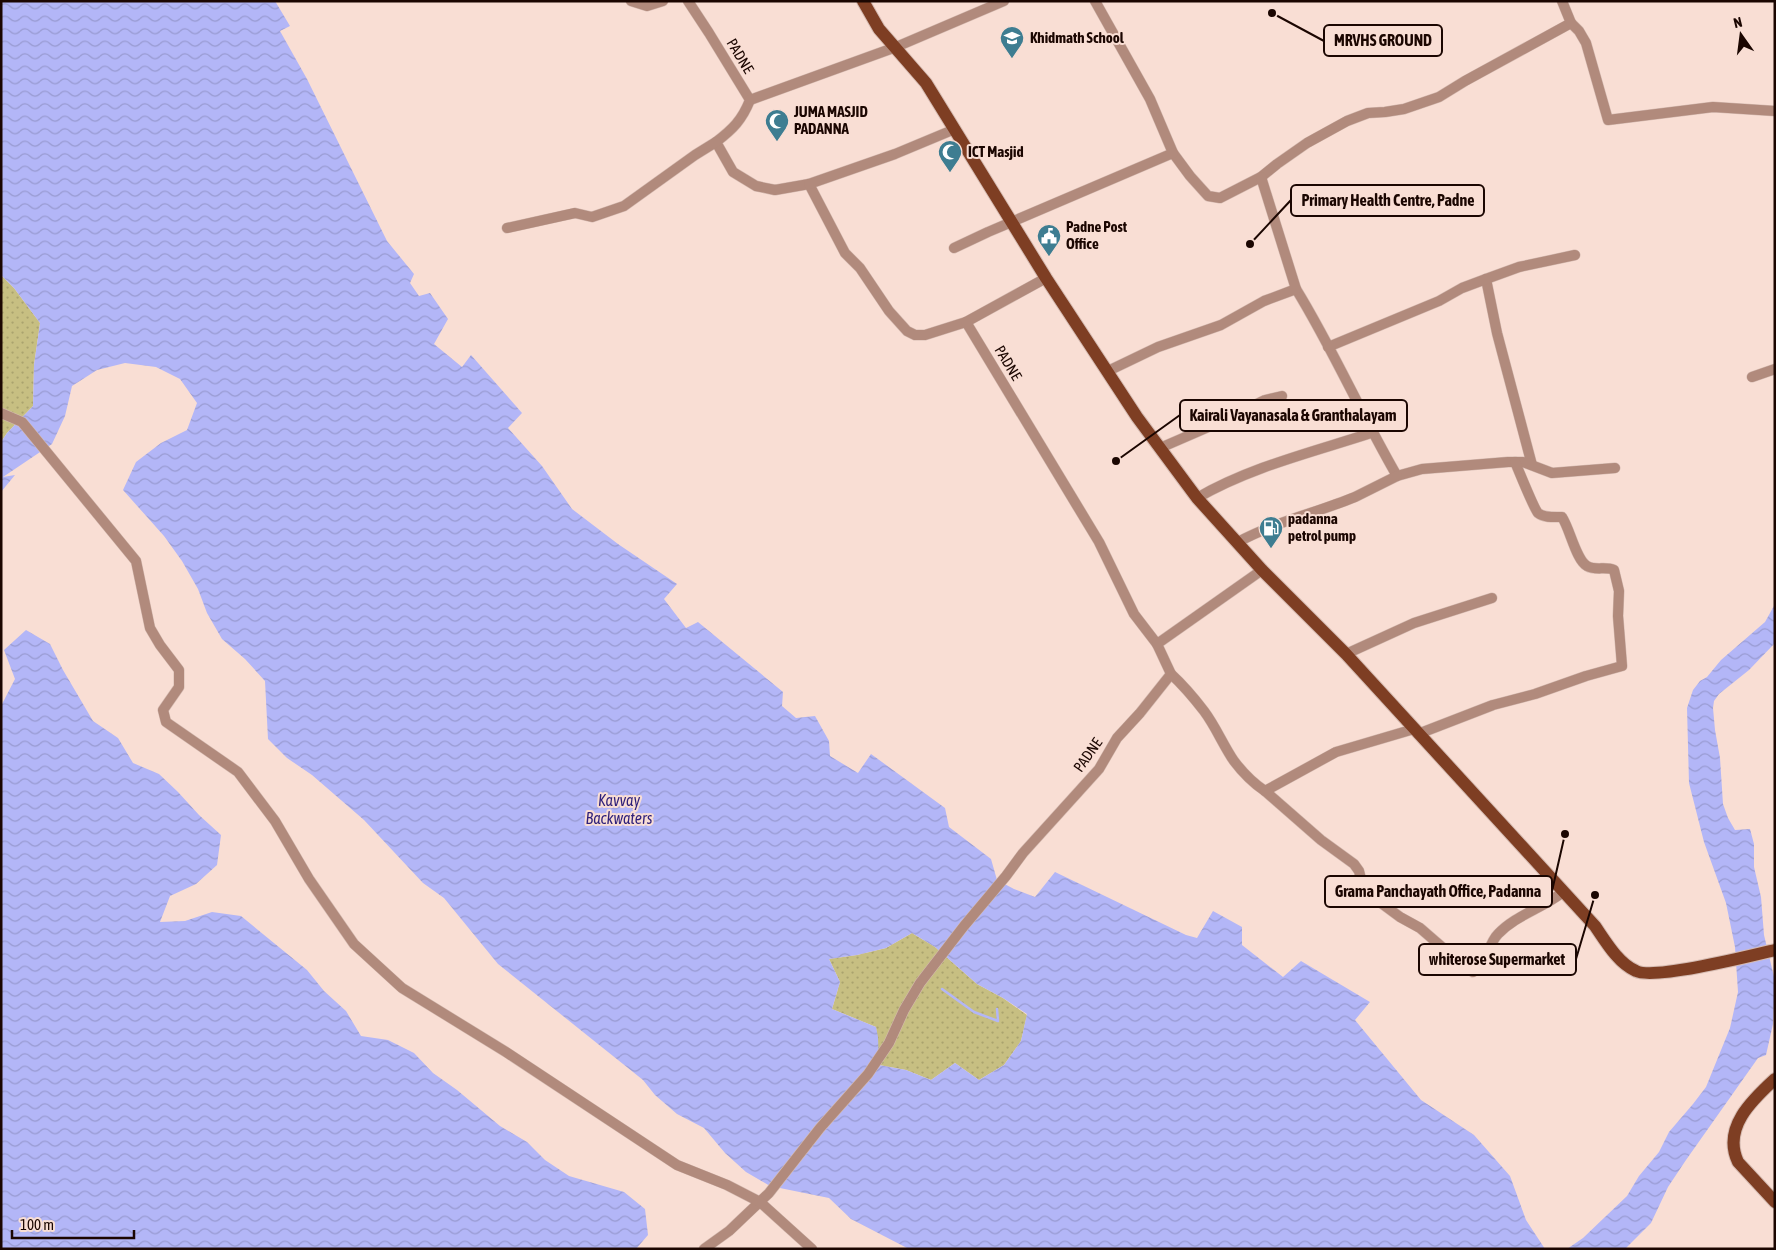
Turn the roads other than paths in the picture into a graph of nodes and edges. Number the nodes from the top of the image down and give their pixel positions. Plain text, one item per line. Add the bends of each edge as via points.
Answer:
1 (631, 1) edge
2 (663, 1) edge
3 (688, 1) edge
4 (862, 1) edge
5 (1004, 1) edge
6 (1095, 1) edge
7 (1562, 1) edge
8 (1571, 23) junction
9 (896, 47) junction
10 (750, 100) junction
11 (1775, 111) edge
12 (955, 129) junction
13 (716, 142) junction
14 (1173, 153) junction
15 (1261, 177) junction
16 (809, 184) junction
17 (1012, 222) junction
18 (507, 228) dead end
19 (954, 248) dead end
20 (1575, 255) dead end
21 (1046, 278) junction
22 (1486, 278) junction
23 (1296, 289) junction
24 (966, 322) junction
25 (1328, 347) junction
26 (1775, 369) edge
27 (1108, 371) junction
28 (1752, 377) dead end
29 (1282, 396) dead end
30 (1, 414) edge
31 (1372, 433) junction
32 (1160, 448) junction
33 (1515, 462) junction
34 (1532, 466) junction
35 (1615, 468) dead end
36 (1397, 476) junction
37 (1197, 498) junction
38 (1238, 542) junction
39 (1262, 570) junction
40 (1492, 598) dead end
41 (1157, 644) junction
42 (1346, 654) junction
43 (1171, 674) junction
44 (1416, 732) junction
45 (1265, 791) junction
46 (1563, 892) junction
47 (1775, 950) edge
48 (1775, 1079) edge
49 (760, 1202) junction
50 (1775, 1202) edge
51 (704, 1249) edge
52 (812, 1249) edge

1 - 2 street via 647,6
3 - 10 street, PADNE
4 - 9 main road via 879,29
5 - 9 street
6 - 14 street via 1150,98
7 - 8 street
8 - 11 street via 1586,42 1608,120 1713,107
8 - 15 street via 1439,97 1404,109 1368,113 1347,121 1307,143
9 - 10 street
9 - 12 main road via 926,83
10 - 13 street via 744,115
12 - 16 street
12 - 17 main road
13 - 16 street via 733,172 756,186 776,190
13 - 18 street via 624,206 592,217 575,213
14 - 15 street via 1208,196 1220,198
14 - 17 street
15 - 23 street
16 - 24 street via 845,253 907,331 925,335
17 - 19 street
17 - 21 main road
20 - 22 street
21 - 24 street
21 - 27 main road
22 - 25 street
22 - 34 street
23 - 25 street
23 - 27 street via 1264,301 1220,325
24 - 41 street, PADNE via 1099,542 1134,614
25 - 31 street
26 - 28 street
27 - 32 main road
29 - 32 street via 1265,400
30 - 49 street via 22,422 136,561 150,628 179,670 179,687 163,710 166,722 238,772 275,821 309,879 354,944 402,988 677,1165
31 - 36 street
31 - 37 street via 1278,463
32 - 37 main road
33 - 34 street
33 - 36 street via 1430,468
33 - 44 street via 1533,506 1539,514 1562,517 1586,566 1614,570 1619,591 1622,666
34 - 35 street via 1552,473
36 - 38 street via 1354,497
37 - 38 main road
38 - 39 main road
39 - 41 street
39 - 42 main road
40 - 42 street via 1414,623
41 - 43 street, PADNE
42 - 44 main road
43 - 45 street via 1204,712 1234,761
43 - 49 street, PADNE via 1117,738 1099,768 1023,853 964,926 920,983 868,1074
44 - 45 street via 1336,752
44 - 46 main road
45 - 46 street via 1354,864 1369,894 1420,928 1473,972 1483,964 1491,942 1498,934
46 - 47 main road via 1619,958 1638,973 1687,969
48 - 50 main road via 1753,1098 1740,1117 1733,1142 1738,1162
49 - 51 street, PADNE
49 - 52 street

